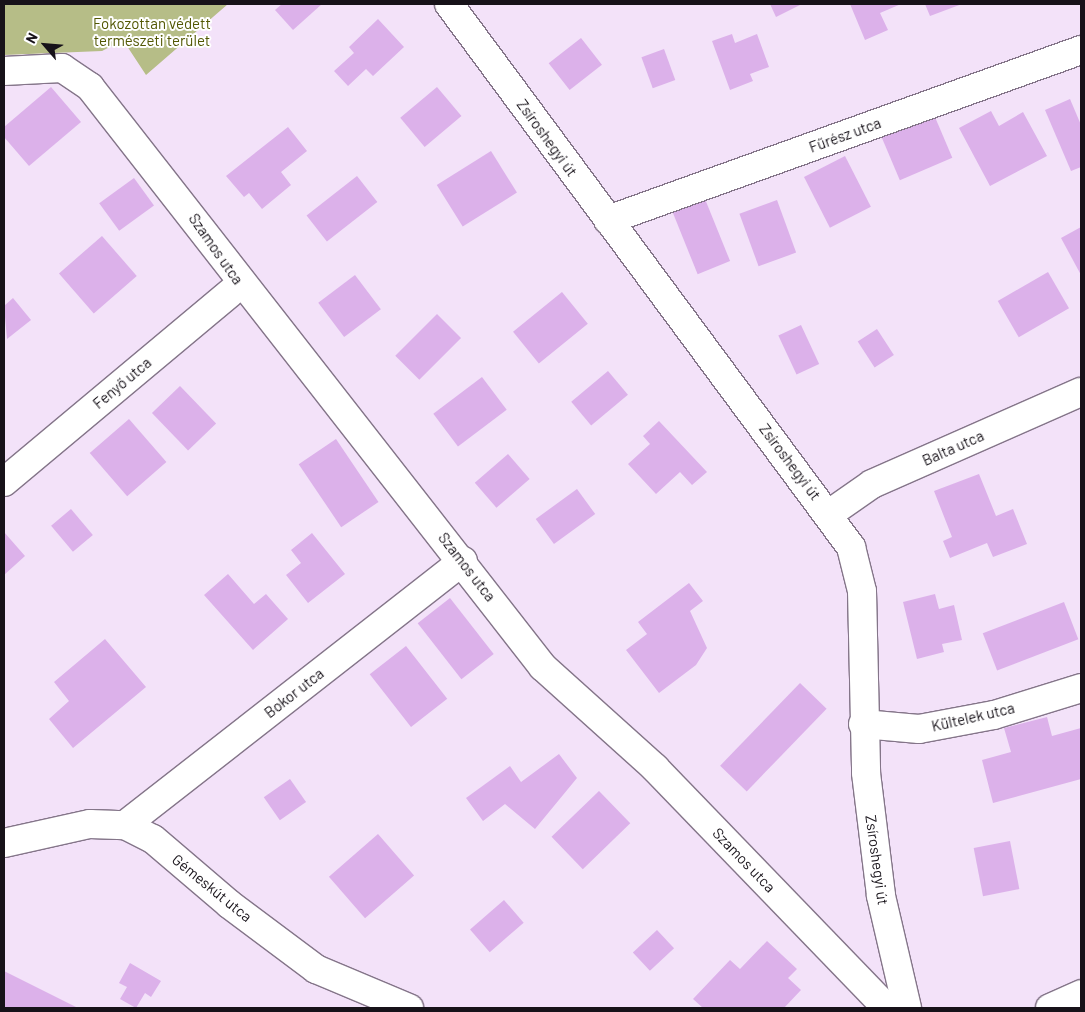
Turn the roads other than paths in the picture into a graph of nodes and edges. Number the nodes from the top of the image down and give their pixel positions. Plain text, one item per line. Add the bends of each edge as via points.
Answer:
1 (449, 4) edge
2 (1081, 50) edge
3 (4, 71) edge
4 (608, 220) junction
5 (241, 284) junction
6 (1081, 392) edge
7 (4, 482) edge
8 (829, 514) junction
9 (463, 561) junction
10 (1081, 688) edge
11 (862, 724) junction
12 (125, 825) junction
13 (4, 844) edge
14 (1081, 994) edge
15 (409, 1008) edge
16 (888, 1008) edge
17 (907, 1008) edge
18 (1050, 1008) edge

1 - 4 street, Zsíroshegyi út
2 - 4 street, Fűrész utca
3 - 5 street, Szamos utca via 62,68 90,86 179,196
4 - 8 street, Zsíroshegyi út
5 - 7 street, Fenyő utca
5 - 9 street, Szamos utca
6 - 8 street, Balta utca via 872,484
8 - 11 street, Zsíroshegyi út via 850,547 861,579
9 - 12 street, Bokor utca
9 - 16 street, Szamos utca via 543,667 655,768
10 - 11 street, Kültelek utca via 994,715 919,729
11 - 17 street, Zsíroshegyi út via 881,896
12 - 13 street, Gémeskút utca via 90,824
12 - 15 street, Gémeskút utca via 153,838 228,904 316,969
14 - 18 street

